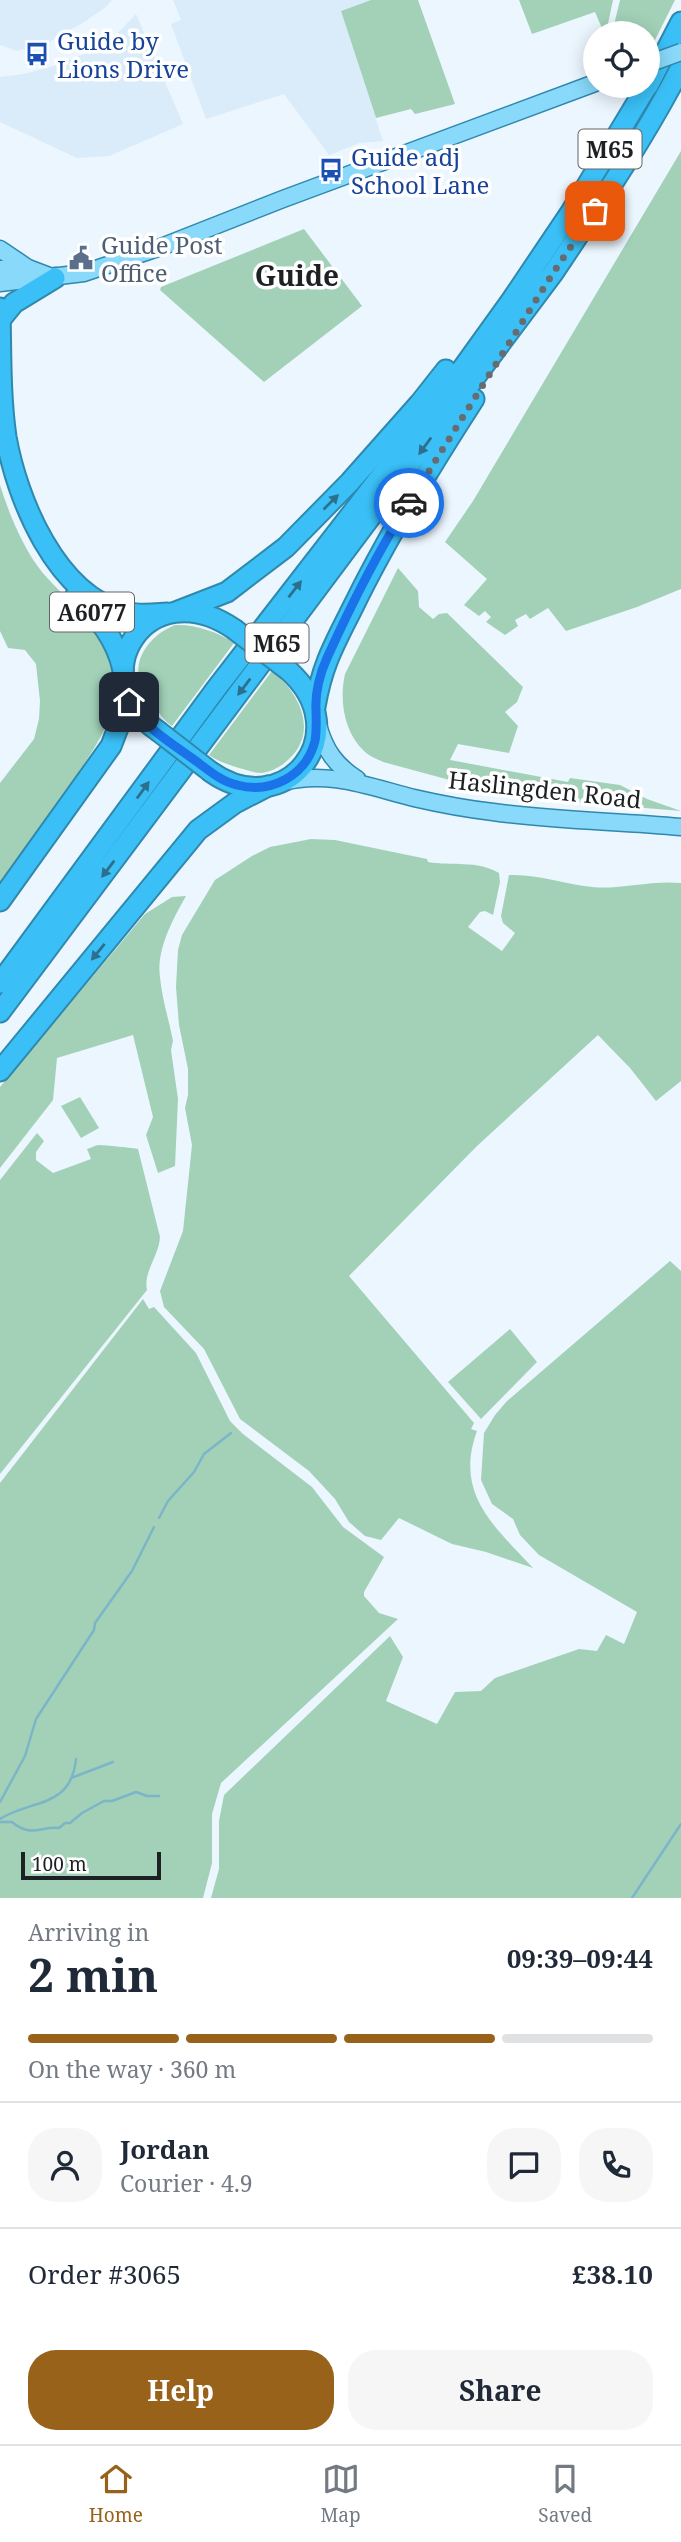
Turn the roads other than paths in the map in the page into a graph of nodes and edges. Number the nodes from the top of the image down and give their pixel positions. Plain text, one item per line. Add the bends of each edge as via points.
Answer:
1 (681, 22) edge
2 (681, 52) edge
3 (660, 60) edge
4 (660, 62) edge
5 (681, 67) edge
6 (583, 87) edge
7 (640, 98) edge
8 (571, 212) junction
9 (0, 249) edge
10 (28, 268) junction
11 (0, 269) edge
12 (553, 273) junction
13 (55, 278) junction
14 (0, 283) edge
15 (0, 308) edge
16 (0, 320) edge
17 (0, 436) edge
18 (172, 612) junction
19 (124, 676) junction
20 (316, 714) junction
21 (275, 784) junction
22 (365, 784) junction
23 (681, 827) edge
24 (0, 901) edge
25 (0, 983) edge
26 (0, 1012) edge
27 (0, 1071) edge

1 - 4 highway, M65
2 - 3 main road, bridge
5 - 12 highway, M65 via 609,191
6 - 13 main road via 161,247
7 - 8 highway, M65
18 -> 8 highway via 227,592 286,547 420,403
25 -> 8 highway, M65 via 216,689 442,397
9 - 10 main road
10 - 11 main road
10 - 13 main road
12 - 20 highway via 372,566 327,657
12 -> 26 highway, M65
13 - 14 main road
13 - 16 highway via 14,303
15 - 16 highway, A6077
16 - 18 highway, A6077 via 6,435 15,475 36,528 75,582 95,598 124,612
17 - 19 highway, A6077 via 7,477 26,525 48,561 107,630
18 - 19 highway, A6077 via 136,635 127,653
18 - 20 highway, A6077, bridge via 214,617 234,629 307,689
19 - 21 highway, A6077, bridge via 136,713 211,772 237,785
19 - 24 highway via 121,720 111,746
20 - 21 highway via 308,758 300,769
20 - 22 main road, Haslingden Road via 329,755
21 - 22 main road, Haslingden Road via 323,777
21 -> 27 highway via 235,803 198,830
22 - 23 main road, Haslingden Road via 497,813

